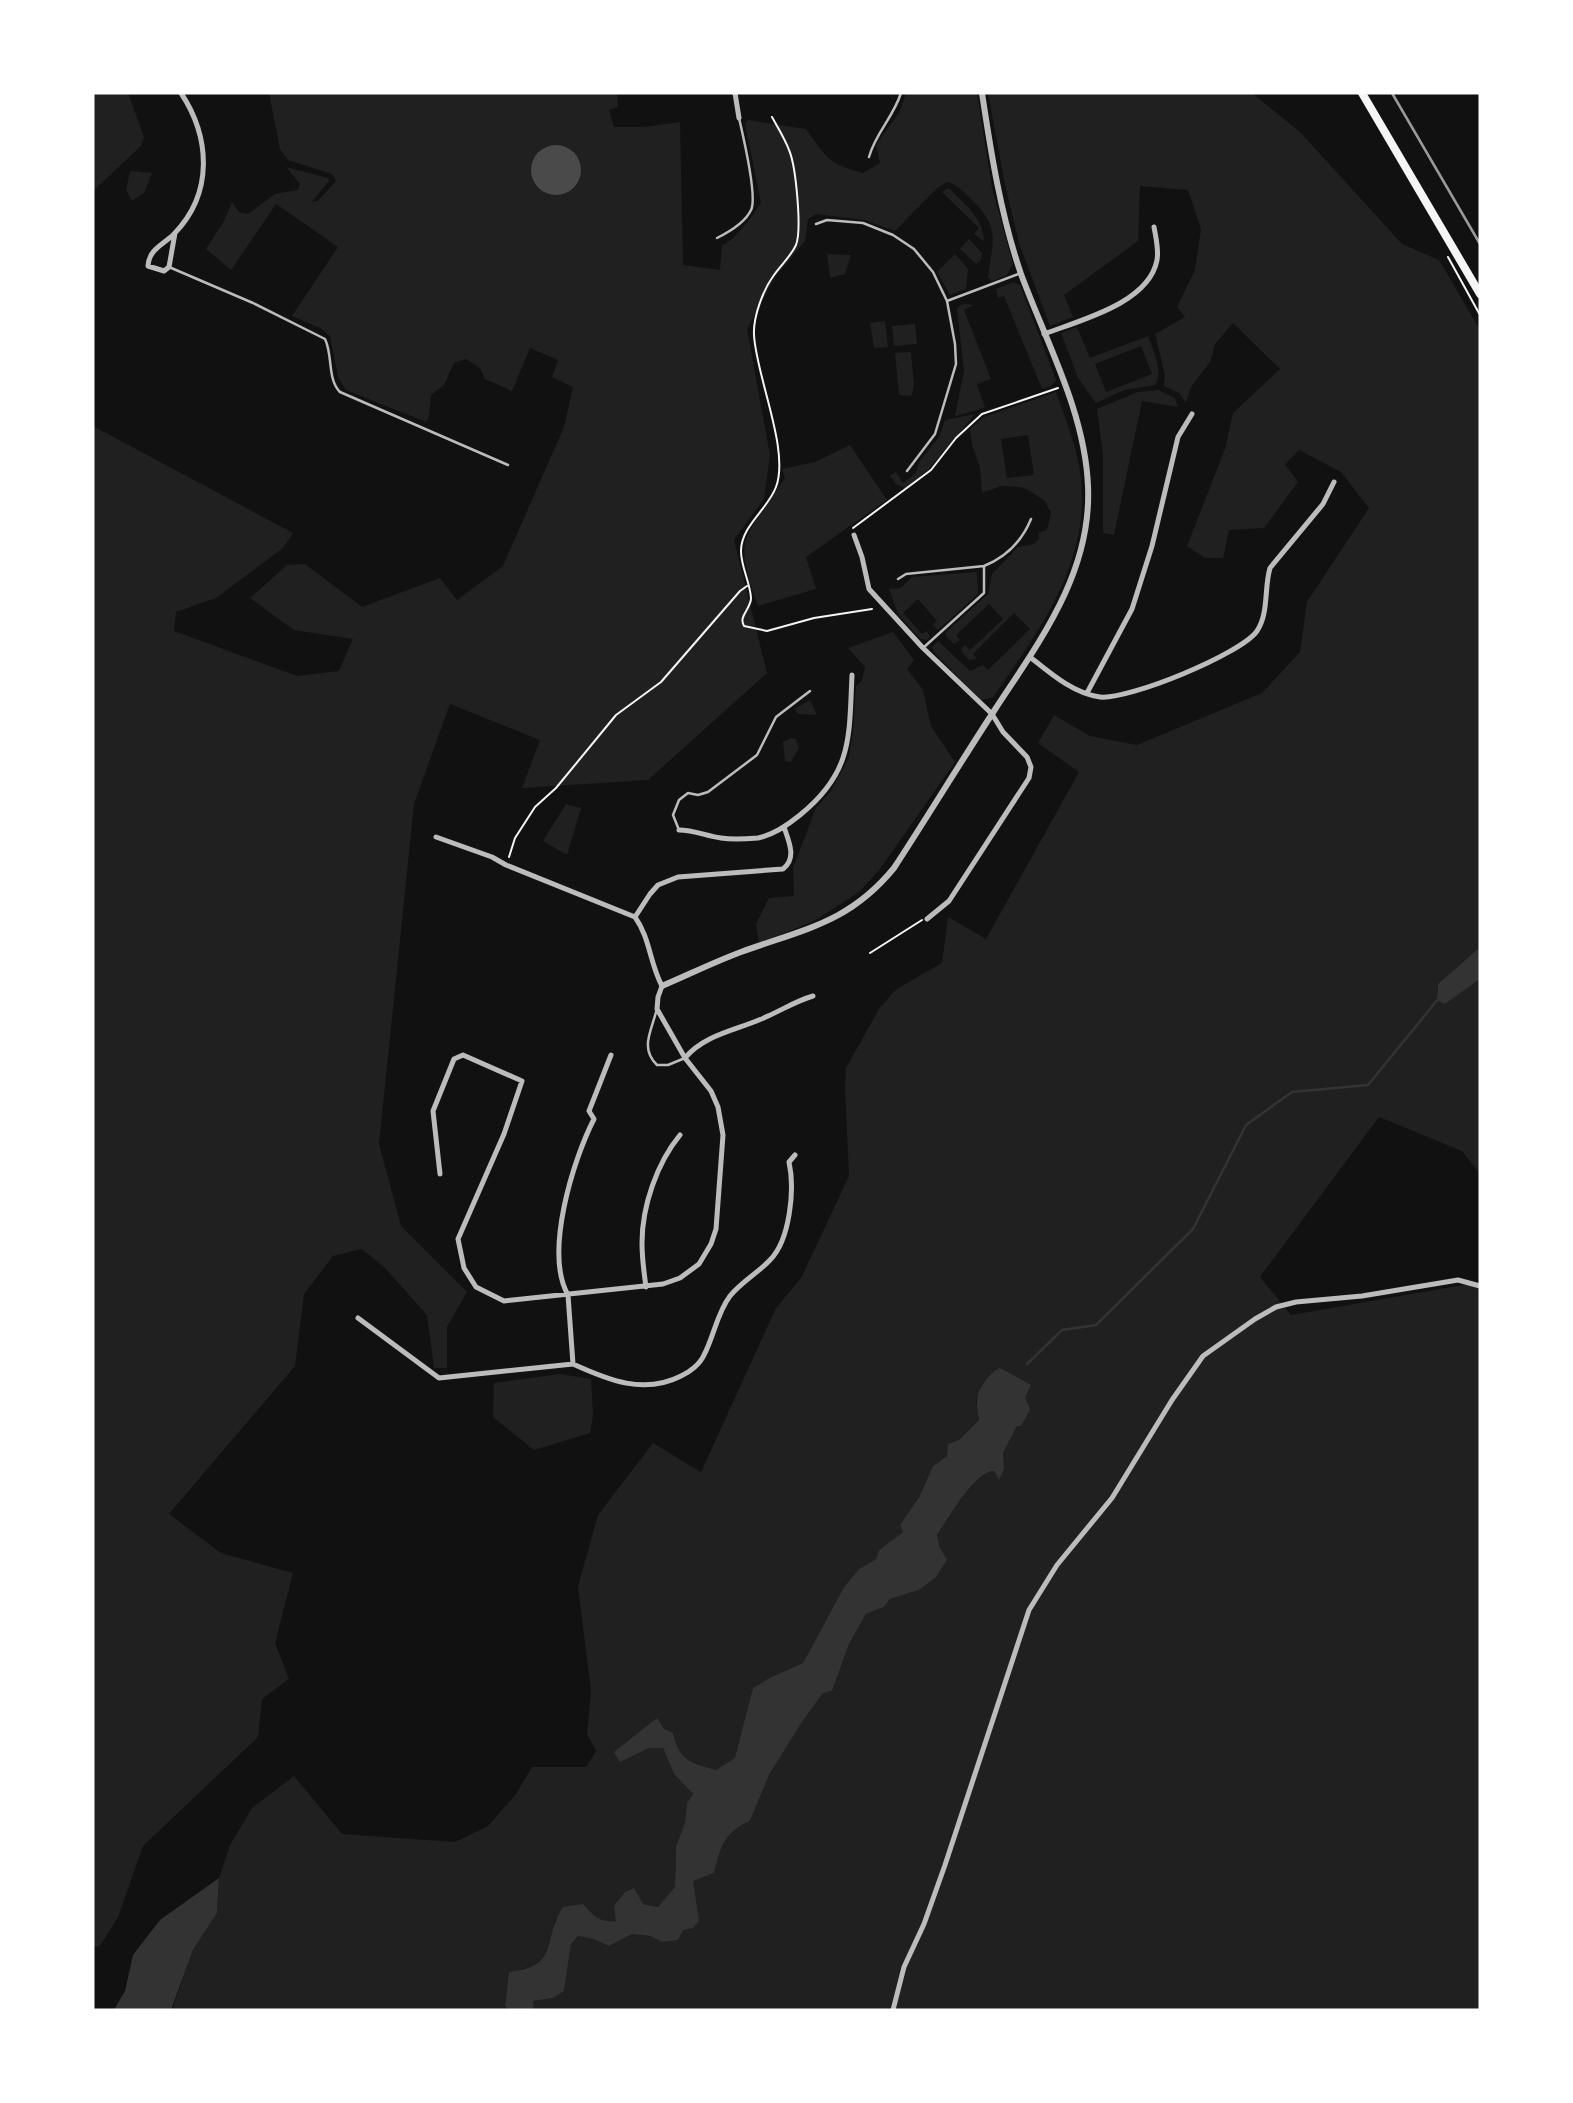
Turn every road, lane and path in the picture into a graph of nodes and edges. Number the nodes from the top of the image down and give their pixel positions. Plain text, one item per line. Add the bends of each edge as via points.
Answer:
1 (181, 93) edge
2 (734, 93) edge
3 (901, 93) edge
4 (982, 93) edge
5 (1362, 93) edge
6 (772, 117) dead end
7 (739, 118) joint
8 (869, 157) dead end
9 (816, 224) dead end
10 (1154, 227) dead end
11 (175, 233) junction
12 (717, 238) dead end
13 (169, 267) junction
14 (1021, 273) junction
15 (1480, 294) edge
16 (947, 301) junction
17 (1044, 334) junction
18 (1064, 386) junction
19 (1192, 414) dead end
20 (508, 465) dead end
21 (907, 471) dead end
22 (1334, 482) dead end
23 (1031, 519) dead end
24 (851, 533) joint
25 (985, 566) junction
26 (898, 579) dead end
27 (748, 586) junction
28 (872, 609) dead end
29 (923, 649) junction
30 (1030, 657) junction
31 (852, 675) dead end
32 (810, 691) dead end
33 (1087, 693) junction
34 (992, 715) junction
35 (784, 827) junction
36 (679, 830) joint
37 (436, 837) dead end
38 (506, 865) junction
39 (635, 917) junction
40 (927, 919) joint
41 (870, 953) dead end
42 (662, 986) junction
43 (813, 996) dead end
44 (657, 1009) junction
45 (611, 1055) dead end
46 (685, 1058) junction
47 (680, 1135) dead end
48 (795, 1155) dead end
49 (440, 1174) dead end
50 (1480, 1286) edge
51 (646, 1287) junction
52 (568, 1295) junction
53 (358, 1318) dead end
54 (573, 1364) junction
55 (893, 2010) edge

1 - 11 street via 196,117 204,171 197,198
2 - 7 street
3 - 8 lane
4 - 14 street via 1004,214
5 - 15 main road
6 - 27 path via 792,160 798,226 795,247 768,284 753,332 778,451 778,474 776,487 742,542
7 - 12 lane via 753,205 740,224
9 - 16 lane via 827,220 863,223 893,234 915,249
10 - 17 street via 1158,256 1143,288 1109,309
11 - 13 street
11 - 13 street via 152,252 148,263 156,270
13 - 20 lane via 325,339 333,382 340,392
14 - 16 lane
14 - 17 street
16 - 21 lane via 956,364 935,434
17 - 18 street
18 - 24 path via 982,414 923,477
18 - 30 street via 1086,464 1083,542 1069,587
19 - 33 street via 1178,437 1153,546 1132,609
22 - 33 street via 1323,504 1270,568 1264,615 1241,647 1128,695
23 - 25 lane via 1019,541
24 - 29 street via 869,589
25 - 26 lane via 906,574
25 - 29 lane via 984,593
27 - 28 path via 750,605 741,623 757,630
27 - 38 path via 661,682 616,715 536,807 515,838
29 - 34 street
30 - 33 street
30 - 34 street
31 - 35 street via 848,741 840,768 815,803
32 - 36 lane via 776,717 757,755 702,795 681,797 673,815
34 - 40 street via 1027,757 1029,778 949,901
34 - 42 street via 894,868 860,903 835,919
35 - 36 street via 761,837 724,839
35 - 39 street via 791,857 783,869 678,877 658,885
37 - 38 street
38 - 39 street
39 - 42 street via 644,930
40 - 41 path
42 - 44 street
43 - 46 street via 706,1041
44 - 46 street
44 - 46 lane via 647,1050 650,1058 657,1065
45 - 52 street via 589,1111 594,1119 572,1174 561,1227 563,1286
46 - 51 street via 711,1091 722,1124 716,1229 706,1255 691,1272
47 - 51 street via 667,1151 644,1222
48 - 54 street via 789,1163 792,1177 786,1234 778,1251 729,1298 704,1357 695,1366 674,1380 645,1386 612,1380
49 - 52 street via 433,1111 454,1059 463,1055 522,1081 458,1238 464,1268 476,1287 503,1301
50 - 55 street via 1458,1280 1276,1307 1203,1356 1112,1498 1057,1565 1029,1611
51 - 52 street
52 - 54 street
53 - 54 street via 439,1378

